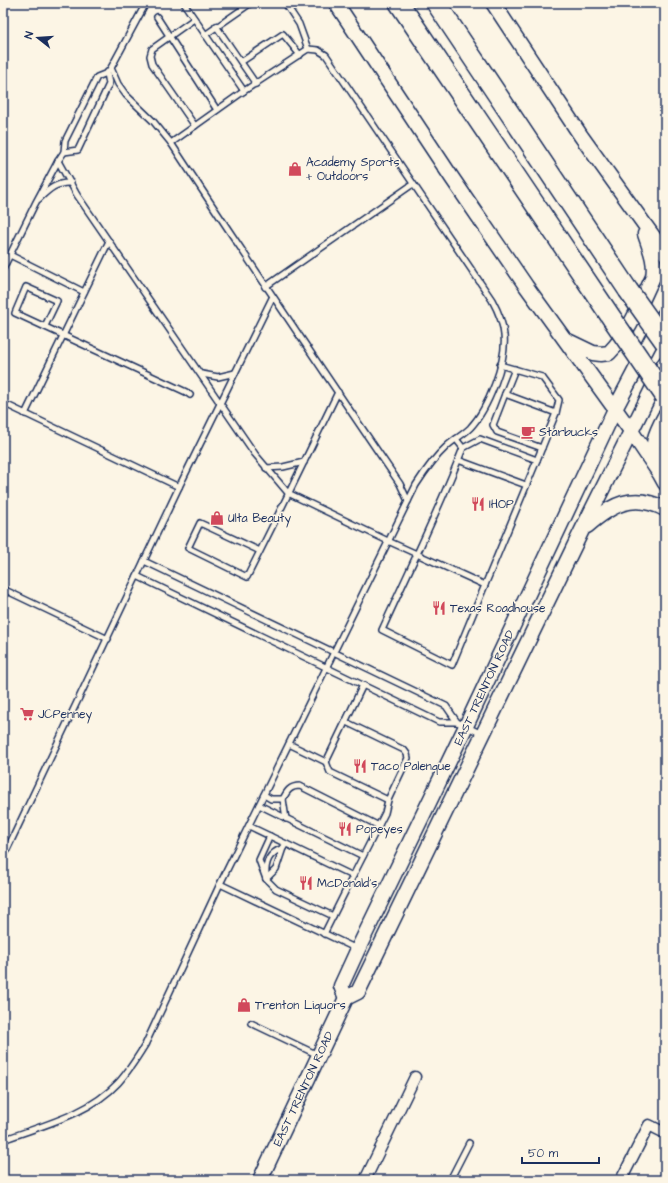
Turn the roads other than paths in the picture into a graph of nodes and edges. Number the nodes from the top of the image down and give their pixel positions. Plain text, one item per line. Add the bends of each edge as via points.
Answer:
1 (146, 3) edge
2 (185, 3) edge
3 (251, 3) edge
4 (285, 3) edge
5 (336, 3) edge
6 (399, 3) edge
7 (436, 3) edge
8 (493, 3) edge
9 (157, 17) dead end
10 (194, 19) junction
11 (216, 26) junction
12 (205, 35) junction
13 (169, 36) junction
14 (308, 49) junction
15 (300, 55) junction
16 (241, 62) junction
17 (111, 68) junction
18 (107, 73) junction
19 (256, 84) junction
20 (244, 91) junction
21 (217, 110) junction
22 (195, 126) junction
23 (171, 143) junction
24 (64, 152) junction
25 (58, 161) junction
26 (71, 183) junction
27 (413, 184) junction
28 (35, 204) junction
29 (641, 220) junction
30 (665, 237) edge
31 (109, 241) junction
32 (665, 253) edge
33 (10, 255) junction
34 (3, 269) edge
35 (265, 287) junction
36 (84, 292) junction
37 (272, 298) junction
38 (665, 314) edge
39 (45, 326) junction
40 (64, 335) junction
41 (564, 339) junction
42 (665, 342) edge
43 (665, 363) edge
44 (500, 365) junction
45 (515, 369) junction
46 (235, 373) junction
47 (202, 374) junction
48 (338, 392) junction
49 (505, 394) junction
50 (190, 395) dead end
51 (665, 396) edge
52 (221, 402) junction
53 (3, 404) edge
54 (615, 409) junction
55 (556, 413) junction
56 (25, 414) junction
57 (665, 416) edge
58 (631, 431) junction
59 (456, 439) junction
60 (463, 448) junction
61 (542, 448) junction
62 (458, 460) junction
63 (537, 460) junction
64 (304, 462) junction
65 (266, 468) junction
66 (663, 479) edge
67 (526, 485) junction
68 (179, 488) junction
69 (288, 493) junction
70 (408, 501) junction
71 (665, 508) edge
72 (582, 530) junction
73 (388, 541) junction
74 (260, 551) junction
75 (416, 554) junction
76 (144, 562) junction
77 (137, 576) junction
78 (485, 584) junction
79 (3, 589) edge
80 (108, 639) junction
81 (334, 652) junction
82 (327, 668) junction
83 (363, 685) junction
84 (346, 722) junction
85 (462, 724) junction
86 (482, 734) junction
87 (289, 744) junction
88 (326, 762) junction
89 (264, 795) junction
90 (283, 799) junction
91 (388, 800) junction
92 (259, 805) junction
93 (286, 819) junction
94 (249, 826) junction
95 (379, 826) junction
96 (270, 836) junction
97 (284, 846) junction
98 (364, 856) junction
99 (3, 858) edge
100 (353, 876) junction
101 (266, 879) junction
102 (220, 884) junction
103 (333, 916) junction
104 (324, 934) junction
105 (358, 949) junction
106 (346, 998) junction
107 (251, 1023) dead end
108 (319, 1055) junction
109 (415, 1077) dead end
110 (665, 1132) edge
111 (3, 1140) edge
112 (469, 1143) dead end
113 (260, 1180) edge
114 (365, 1180) edge
115 (450, 1180) edge
116 (621, 1180) edge

1 - 17 lane
2 - 10 lane
3 - 11 lane
4 - 14 lane via 299,24
5 - 41 main road via 452,178
6 - 51 highway, bridge
7 - 42 highway, bridge
8 - 29 main road via 581,136
9 - 13 lane
10 - 12 lane
10 - 13 lane
11 - 12 lane
11 - 16 lane
12 - 20 lane
13 - 21 lane
13 - 22 lane via 152,49 152,64
14 - 15 lane
14 - 27 lane via 318,50 326,55
15 - 16 lane via 283,34
15 - 19 lane
16 - 19 lane
17 - 18 lane
17 - 23 lane via 126,95 154,121
18 - 24 lane via 97,77 65,141
18 - 24 lane via 109,84 78,150
19 - 20 lane
20 - 21 lane
21 - 22 lane
22 - 23 lane
23 - 35 lane
24 - 25 lane
25 - 26 lane
25 - 28 lane
26 - 28 lane via 57,185
26 - 31 lane
27 - 35 lane
27 - 44 lane via 492,300 504,336
28 - 33 lane
29 - 30 main road
29 - 32 main road
29 - 41 main road via 654,269 653,277 631,325 609,354 593,353
31 - 36 lane
31 - 47 lane
33 - 34 lane
33 - 36 lane
35 - 37 lane
36 - 40 lane
37 - 46 lane
37 - 48 lane
38 - 54 main road, EAST TRENTON ROAD
39 - 39 lane via 15,313 26,287 57,301
39 - 40 lane
40 - 50 lane
40 - 56 lane
41 - 54 main road
43 - 58 main road, EAST TRENTON ROAD
44 - 45 lane
44 - 59 lane via 484,408 470,428
45 - 49 lane
45 - 55 lane via 542,377 559,400
46 - 47 lane via 218,377
46 - 52 lane
47 - 52 lane
48 - 64 lane
48 - 70 lane via 400,484
49 - 55 lane
49 - 61 lane via 493,425 497,432
52 - 65 lane
52 - 68 lane
53 - 56 lane
54 - 58 main road
54 - 85 main road, EAST TRENTON ROAD
55 - 61 lane
56 - 68 lane
57 - 66 main road via 658,428 653,446 654,457
58 - 66 main road
58 - 72 main road, EAST TRENTON ROAD
59 - 60 lane
59 - 70 lane via 426,468
60 - 62 lane
60 - 63 lane via 480,439
61 - 63 lane
62 - 67 lane
62 - 75 lane
63 - 67 lane
64 - 65 lane
64 - 69 lane
65 - 69 lane
67 - 78 lane
68 - 76 lane
69 - 73 lane
69 - 74 lane
70 - 73 lane
71 - 72 main road via 637,501 621,503 600,515
72 - 86 main road, EAST TRENTON ROAD
73 - 75 lane
73 - 81 lane
74 - 74 lane via 200,523 188,548 247,577
75 - 78 lane
75 - 78 lane via 382,630 452,665
76 - 77 lane
76 - 81 lane
77 - 80 lane
77 - 82 lane
79 - 80 lane
80 - 99 lane
81 - 82 lane
81 - 85 lane via 446,706
82 - 83 lane
82 - 87 lane
83 - 84 lane
83 - 85 lane via 439,722
84 - 88 lane
84 - 91 lane via 404,750 407,754 408,758
85 - 86 lane
85 - 105 main road, EAST TRENTON ROAD
86 - 106 main road, EAST TRENTON ROAD via 358,992
87 - 88 lane
87 - 89 lane
88 - 91 lane via 330,772
89 - 90 lane via 271,799
89 - 92 lane
90 - 93 lane
90 - 95 lane via 288,790 300,786
91 - 95 lane
92 - 93 lane
92 - 94 lane
93 - 98 lane
94 - 96 lane
94 - 102 lane
95 - 98 lane
96 - 97 lane
96 - 101 lane via 259,860
97 - 100 lane
97 - 101 lane via 276,869
97 - 101 lane via 267,861
98 - 100 lane
100 - 103 lane
101 - 103 lane via 276,889
102 - 104 lane
102 - 111 lane via 145,1045 118,1084 104,1096 71,1116
103 - 104 lane
104 - 105 lane
105 - 106 main road, EAST TRENTON ROAD via 341,986
106 - 108 main road, EAST TRENTON ROAD
107 - 108 lane
108 - 113 main road, EAST TRENTON ROAD
109 - 114 street
110 - 116 street via 649,1125
112 - 115 lane

